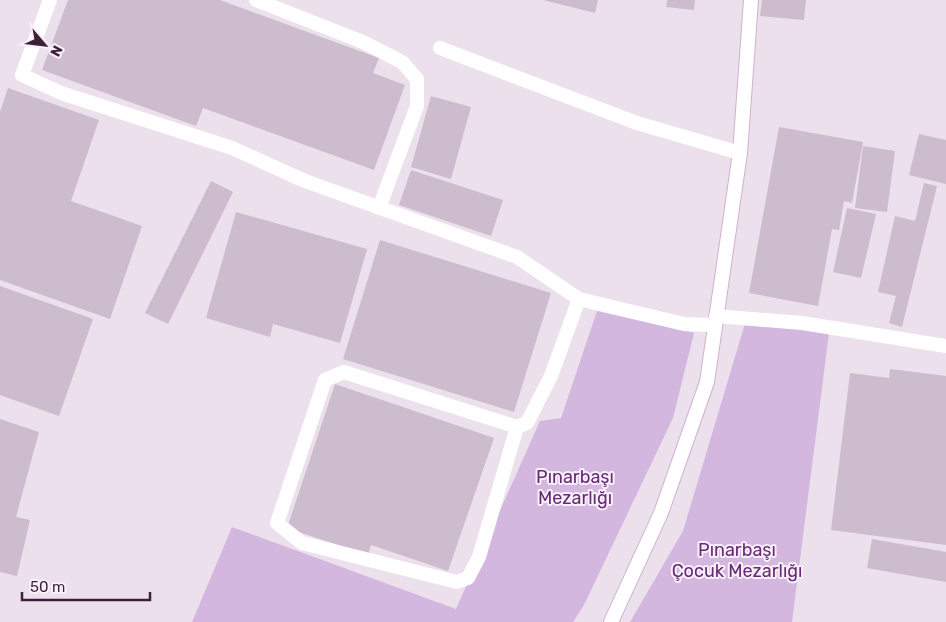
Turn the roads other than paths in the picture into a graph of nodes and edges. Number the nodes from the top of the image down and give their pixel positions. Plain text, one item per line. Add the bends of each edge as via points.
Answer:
1 (50, 0) edge
2 (256, 0) edge
3 (751, 0) edge
4 (440, 48) dead end
5 (740, 153) junction
6 (379, 208) junction
7 (579, 299) junction
8 (716, 321) junction
9 (946, 346) edge
10 (517, 427) junction
11 (611, 622) edge

1 - 6 street via 22,75 62,93 232,148 305,181
2 - 6 street via 364,42 402,62 418,79 417,106
3 - 5 street
4 - 5 street via 637,123
5 - 8 street
6 - 7 street via 517,257
7 - 8 street via 684,324
7 - 10 street via 551,376 527,423
8 - 9 street via 802,323
8 - 11 street via 707,382 661,513
10 - 10 street via 344,372 325,380 277,523 302,543 457,582 468,578 479,557

